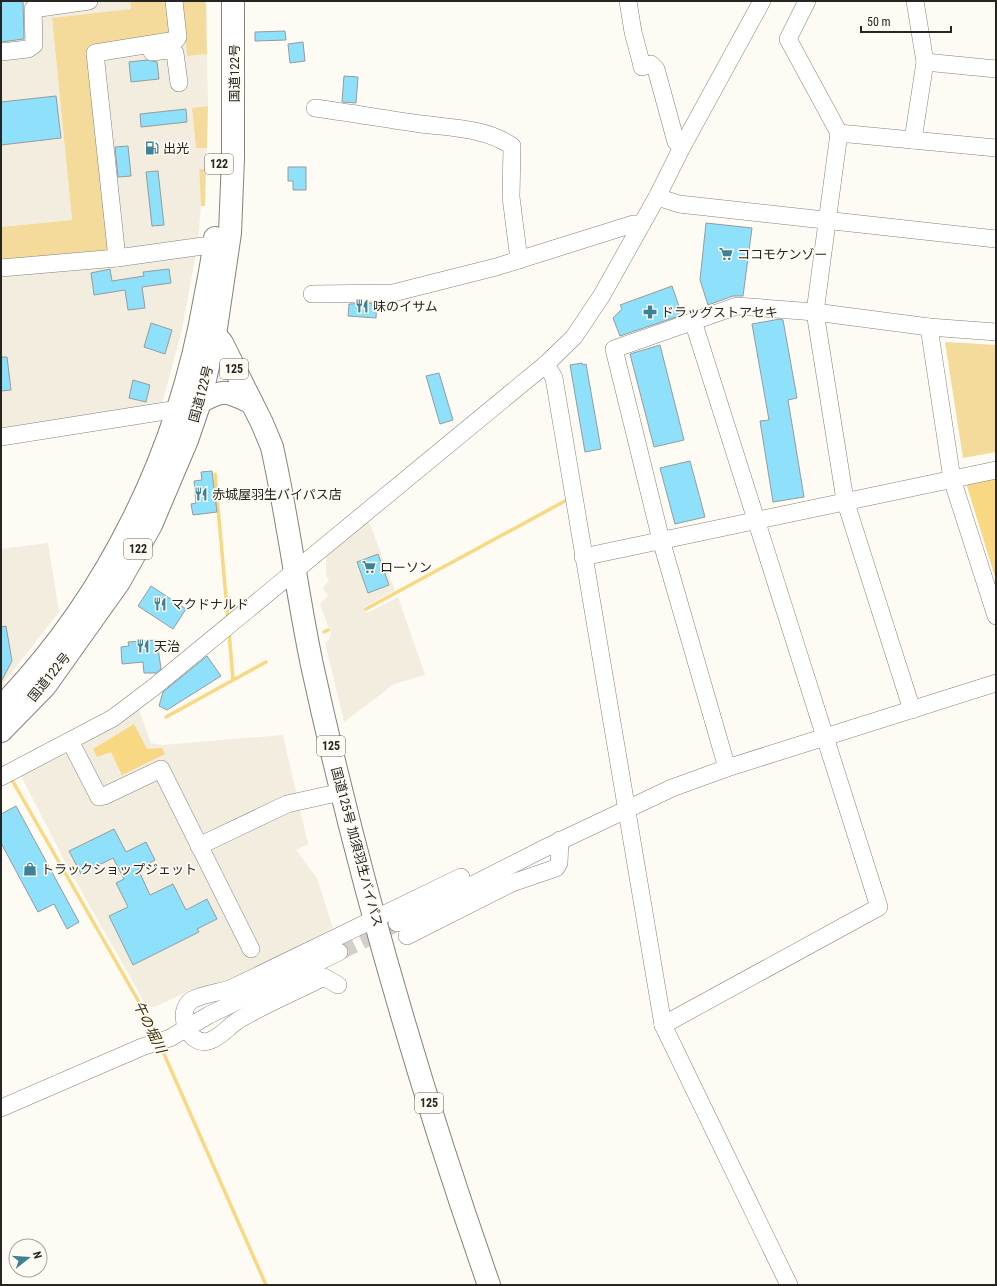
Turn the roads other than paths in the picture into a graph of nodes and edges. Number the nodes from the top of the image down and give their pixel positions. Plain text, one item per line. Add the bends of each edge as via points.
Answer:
1 (89, 1) edge
2 (174, 1) edge
3 (219, 1) edge
4 (233, 1) edge
5 (628, 1) edge
6 (762, 1) edge
7 (808, 1) edge
8 (915, 1) edge
9 (1, 52) edge
10 (925, 62) junction
11 (996, 69) edge
12 (179, 83) dead end
13 (106, 90) dead end
14 (315, 108) dead end
15 (839, 132) junction
16 (913, 140) junction
17 (682, 147) junction
18 (996, 148) edge
19 (658, 197) junction
20 (826, 221) junction
21 (642, 224) junction
22 (996, 239) edge
23 (214, 248) junction
24 (116, 258) junction
25 (520, 260) junction
26 (1, 268) edge
27 (312, 294) dead end
28 (815, 312) junction
29 (693, 321) junction
30 (929, 327) junction
31 (208, 330) junction
32 (996, 332) edge
33 (546, 364) junction
34 (200, 402) junction
35 (252, 403) junction
36 (178, 409) junction
37 (1, 437) edge
38 (996, 470) edge
39 (952, 479) junction
40 (845, 500) junction
41 (755, 520) junction
42 (661, 540) junction
43 (583, 556) junction
44 (294, 571) junction
45 (996, 613) edge
46 (996, 682) edge
47 (1, 707) edge
48 (912, 710) junction
49 (1, 731) edge
50 (826, 738) junction
51 (70, 741) junction
52 (727, 768) junction
53 (1, 777) edge
54 (341, 792) junction
55 (628, 809) junction
56 (562, 839) junction
57 (199, 846) junction
58 (376, 918) junction
59 (251, 949) dead end
60 (338, 952) tunnel mouth
61 (338, 985) dead end
62 (663, 1025) junction
63 (187, 1028) junction
64 (1, 1108) edge
65 (489, 1285) edge
66 (789, 1285) edge

1 - 9 street via 33,9 34,45 28,49
2 - 24 street via 178,36 176,40 95,53
3 - 23 highway, 国道122号 / 122 via 219,151
4 - 31 highway, 国道122号 / 122 via 234,88 230,225
5 - 17 street via 640,62 642,67 651,64 656,69 676,142
6 - 17 street
7 - 15 street via 788,39
8 - 10 street
10 - 11 street
10 - 16 street
12 - 13 street via 176,56 169,50 139,53 106,62
14 - 25 street via 459,128 499,138 512,146 511,197
15 - 16 street
15 - 20 street
16 - 18 street
17 - 19 street
19 - 20 street via 666,202 678,204
19 - 21 street
20 - 22 street
20 - 28 street
21 - 25 street via 633,224
21 - 33 street via 588,317 574,337
23 - 24 street via 198,246
23 - 31 highway, 国道122号 / 122
24 - 26 street
25 - 27 street via 393,293
28 - 29 street via 737,306
28 - 30 street
28 - 40 street
29 - 41 street
29 - 42 street via 614,349
30 - 32 street
30 - 39 street
31 - 34 highway, 国道122号 / 122
31 - 35 highway, 国道125号 加須羽生バイパス / 125 via 222,343
31 - 36 highway, 国道122号 / 122
33 - 43 street via 554,378
33 - 44 street
34 - 35 highway via 216,393 224,392
34 - 49 highway, 国道122号 / 122 via 151,525 119,582 45,686
35 - 44 highway, 国道125号 加須羽生バイパス / 125 via 272,447
36 - 37 street
36 - 47 highway, 国道122号 / 122 via 149,484 107,568 67,630 32,675
38 - 39 street
39 - 40 street
39 - 45 street
40 - 41 street
40 - 48 street
41 - 42 street
41 - 50 street
42 - 43 street
42 - 52 street
43 - 55 street
44 - 51 street via 113,718
44 - 54 highway, 国道125号 加須羽生バイパス / 125
46 - 48 street
48 - 50 street
50 - 52 street
50 - 62 street via 879,907
51 - 53 street
51 - 57 street via 98,797 110,794 161,769
52 - 55 street via 672,788
54 - 57 street via 287,804
54 - 58 highway, 国道125号 加須羽生バイパス / 125
55 - 56 street
55 - 62 street
56 - 56 street via 402,929 512,883 556,868
56 - 58 street via 555,834 548,836
57 - 59 street
58 - 63 street via 230,989 192,999 185,1012
58 - 65 highway, 国道125号 加須羽生バイパス / 125 via 436,1128
60 - 63 street
61 - 63 street via 324,977 240,1019 208,1041 197,1039
62 - 66 street
63 - 64 street via 170,1038

